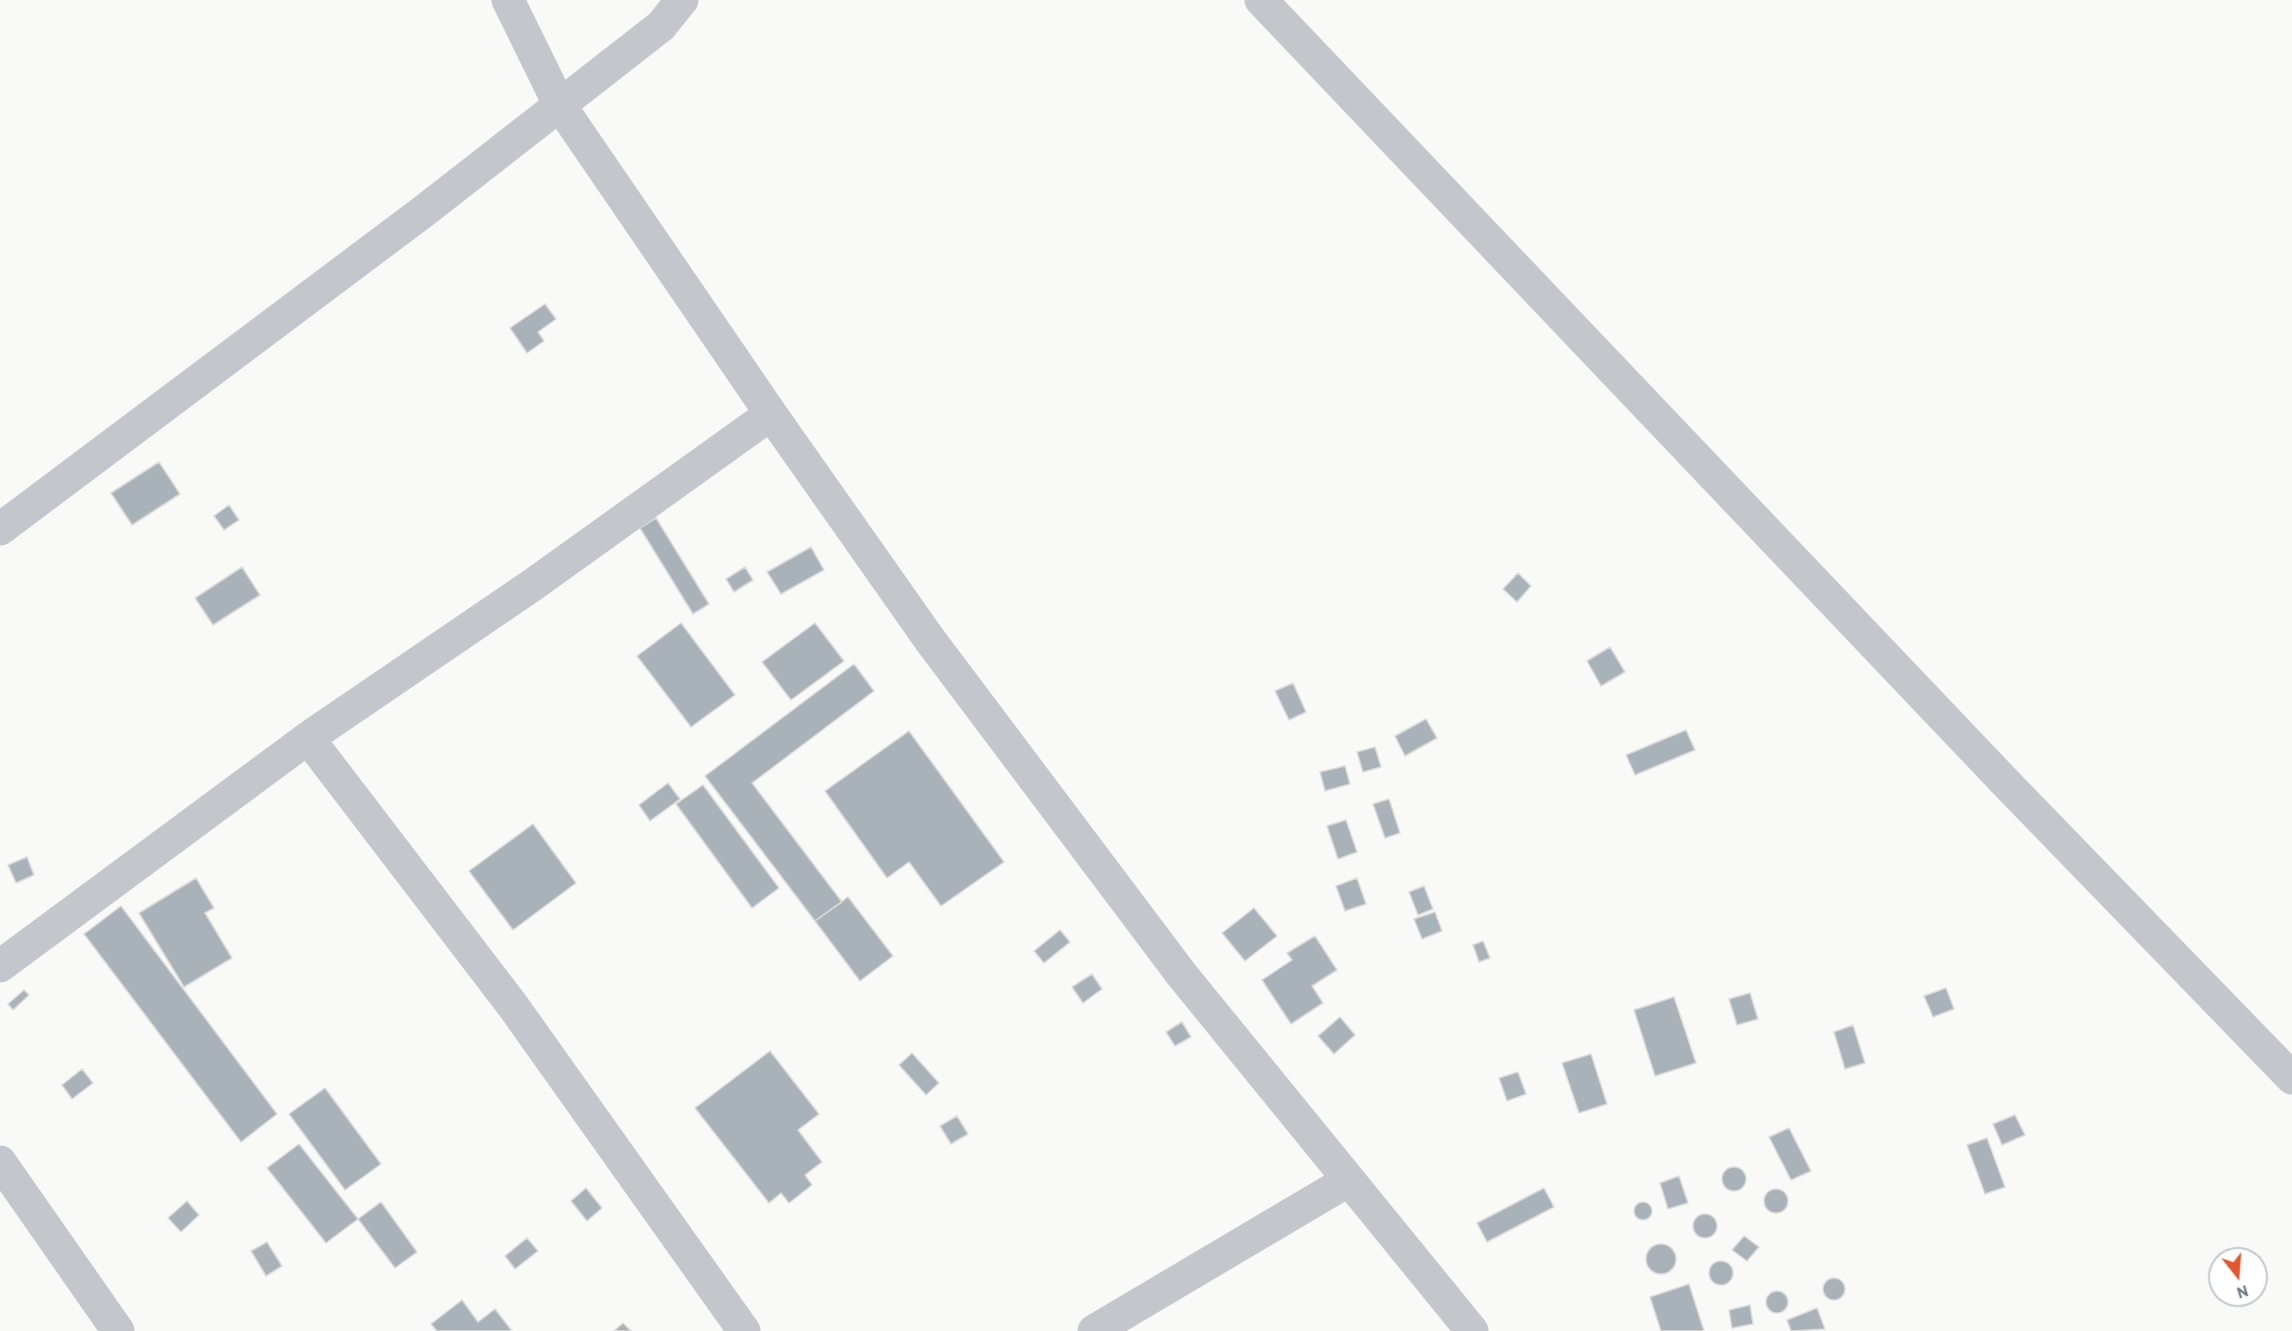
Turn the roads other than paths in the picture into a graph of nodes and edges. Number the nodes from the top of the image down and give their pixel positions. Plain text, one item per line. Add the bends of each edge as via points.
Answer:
1 (508, 0) edge
2 (682, 0) edge
3 (1261, 0) edge
4 (559, 104) junction
5 (771, 414) junction
6 (0, 529) edge
7 (308, 738) junction
8 (0, 966) edge
9 (2292, 1078) edge
10 (0, 1162) edge
11 (1349, 1180) junction
12 (118, 1331) edge
13 (744, 1331) edge
14 (1094, 1331) edge
15 (1472, 1331) edge

1 - 4 street
2 - 4 street via 661,26
3 - 9 street
4 - 5 street
4 - 6 street via 424,211
5 - 7 street via 531,586
5 - 11 street via 930,640 1182,975
7 - 8 street
7 - 13 street via 513,1006
10 - 12 street
11 - 14 street
11 - 15 street

